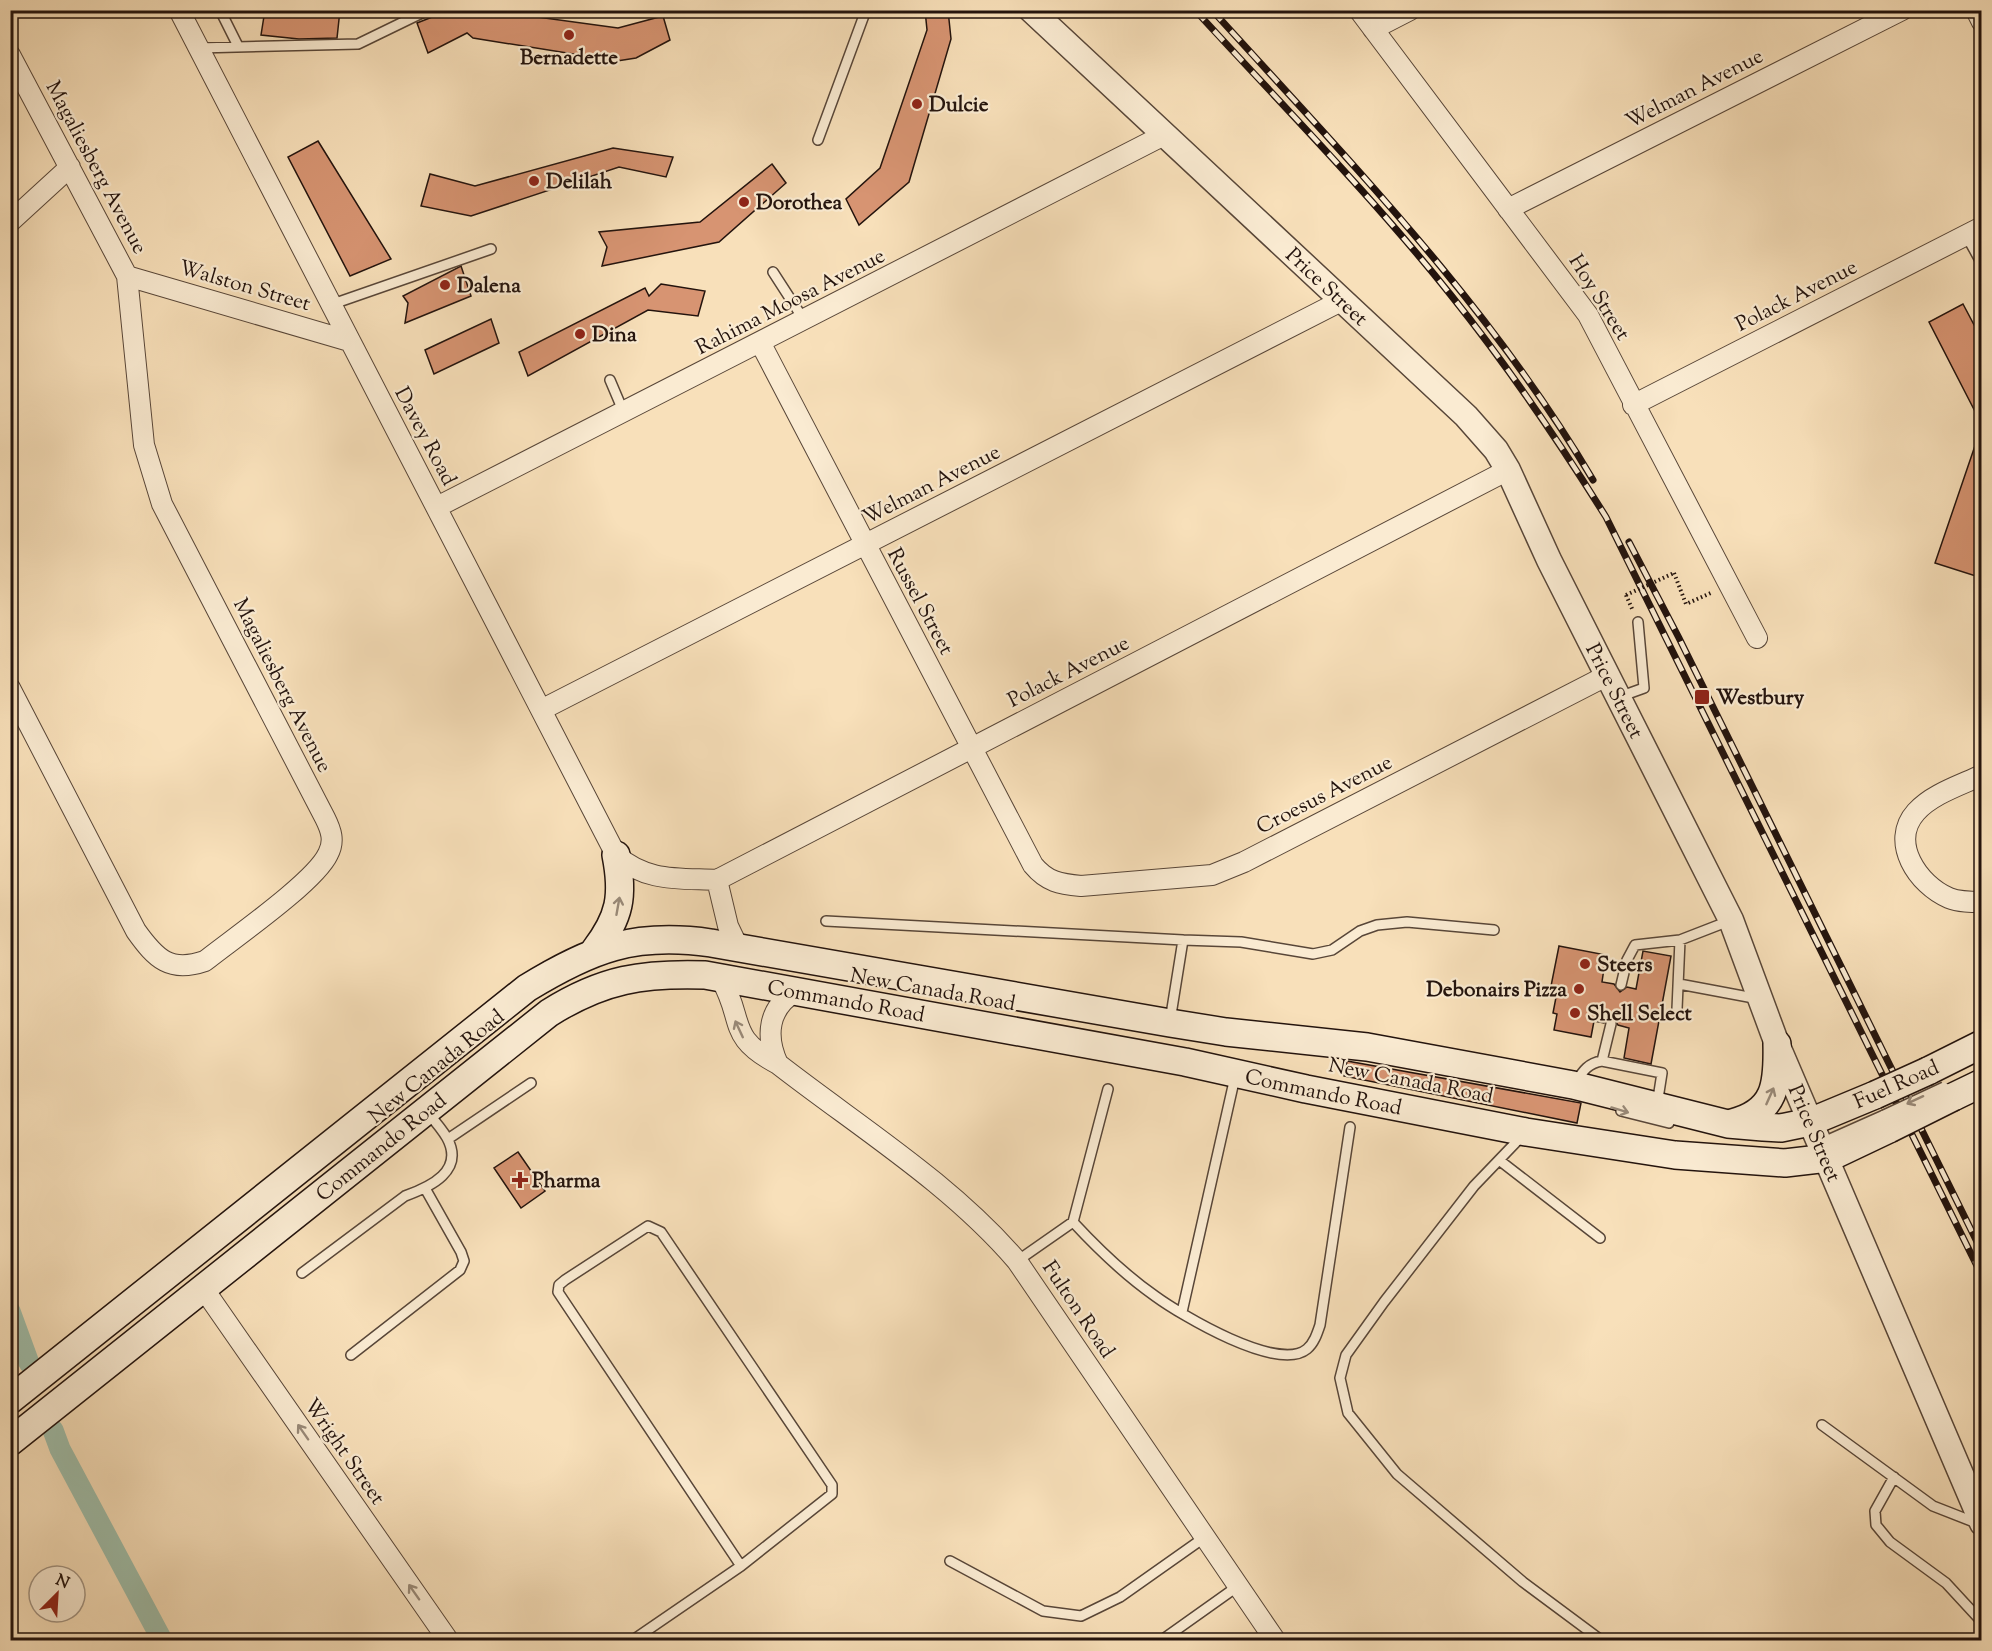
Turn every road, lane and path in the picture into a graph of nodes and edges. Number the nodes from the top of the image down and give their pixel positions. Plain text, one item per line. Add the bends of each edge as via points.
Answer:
1 (179, 10) edge
2 (220, 10) edge
3 (428, 10) edge
4 (866, 10) edge
5 (1032, 10) edge
6 (1359, 10) edge
7 (1410, 10) edge
8 (1902, 10) edge
9 (1976, 10) edge
10 (1982, 22) edge
11 (1373, 29) junction
12 (238, 46) junction
13 (198, 48) junction
14 (10, 55) edge
15 (1164, 135) junction
16 (818, 140) dead end
17 (70, 167) junction
18 (1508, 209) junction
19 (10, 222) edge
20 (1974, 231) edge
21 (491, 249) dead end
22 (1982, 264) edge
23 (773, 272) dead end
24 (127, 276) junction
25 (1343, 300) junction
26 (330, 305) junction
27 (805, 321) junction
28 (349, 341) junction
29 (761, 344) junction
30 (610, 380) dead end
31 (1633, 405) junction
32 (624, 413) junction
33 (1508, 470) junction
34 (437, 507) junction
35 (864, 546) junction
36 (1729, 586) junction
37 (1626, 595) dead end
38 (1638, 622) dead end
39 (1757, 638) dead end
40 (1608, 675) junction
41 (10, 688) edge
42 (1619, 697) junction
43 (541, 710) junction
44 (971, 748) junction
45 (1982, 775) edge
46 (616, 855) junction
47 (1044, 878) joint
48 (717, 880) junction
49 (1982, 902) edge
50 (1731, 920) junction
51 (826, 921) dead end
52 (1494, 930) dead end
53 (1183, 940) junction
54 (1680, 940) junction
55 (739, 949) junction
56 (595, 950) junction
57 (653, 951) dead end
58 (681, 964) dead end
59 (721, 979) junction
60 (878, 983) dead end
61 (1679, 984) junction
62 (1620, 986) dead end
63 (796, 991) junction
64 (1760, 1000) junction
65 (1677, 1009) dead end
66 (1170, 1023) junction
67 (1611, 1024) dead end
68 (1231, 1043) dead end
69 (1777, 1044) junction
70 (1982, 1044) edge
71 (1267, 1047) dead end
72 (1982, 1056) edge
73 (1602, 1061) junction
74 (778, 1064) junction
75 (1235, 1074) junction
76 (1491, 1081) dead end
77 (1951, 1082) edge
78 (531, 1083) dead end
79 (1573, 1085) junction
80 (1108, 1089) dead end
81 (431, 1100) junction
82 (1611, 1108) dead end
83 (1884, 1110) junction
84 (1479, 1112) dead end
85 (1855, 1115) dead end
86 (1666, 1116) junction
87 (1728, 1124) junction
88 (1559, 1126) dead end
89 (1350, 1127) dead end
90 (1526, 1132) junction
91 (1639, 1138) dead end
92 (448, 1139) junction
93 (1815, 1139) junction
94 (1706, 1146) dead end
95 (1781, 1153) dead end
96 (1499, 1160) junction
97 (426, 1190) junction
98 (1074, 1222) junction
99 (1600, 1238) dead end
100 (1017, 1261) junction
101 (302, 1273) dead end
102 (203, 1288) junction
103 (1182, 1312) junction
104 (351, 1355) dead end
105 (15, 1403) edge
106 (1822, 1425) dead end
107 (10, 1431) edge
108 (10, 1442) edge
109 (1894, 1477) junction
110 (1982, 1524) edge
111 (1205, 1537) junction
112 (950, 1561) dead end
113 (741, 1566) junction
114 (1238, 1586) junction
115 (1982, 1622) edge
116 (448, 1641) edge
117 (633, 1641) edge
118 (1162, 1641) edge
119 (1275, 1641) edge
120 (1601, 1641) edge

1 - 13 street, Davey Road
2 - 12 lane
3 - 12 lane via 358,44
4 - 16 lane
5 - 15 street, Price Street
6 - 11 street, Hoy Street
7 - 11 street
8 - 18 street, Welman Avenue
9 - 10 street
11 - 18 street, Hoy Street
12 - 13 lane
13 - 26 street, Davey Road
14 - 17 street, Magaliesberg Avenue
15 - 25 street, Price Street
15 - 27 street, Rahima Moosa Avenue
17 - 19 street
17 - 24 street, Magaliesberg Avenue
18 - 31 street, Hoy Street via 1588,315
20 - 22 lane
20 - 31 street, Polack Avenue
21 - 26 lane
23 - 27 lane
24 - 28 street, Walston Street
24 - 41 street, Magaliesberg Avenue via 141,429 153,480 325,818 332,841 329,853 310,877 205,961 190,966 164,962 136,931
25 - 33 street, Price Street via 1479,430
25 - 35 street, Welman Avenue
26 - 28 street, Davey Road
27 - 29 street, Rahima Moosa Avenue
28 - 34 street, Davey Road
29 - 32 street, Rahima Moosa Avenue
29 - 35 street, Russel Street
30 - 32 lane
31 - 36 street, Hoy Street
32 - 34 street, Rahima Moosa Avenue
33 - 40 street, Price Street
33 - 44 street, Polack Avenue
34 - 43 street, Davey Road
35 - 43 street, Welman Avenue
35 - 44 street, Russel Street
36 - 37 path, bridge via 1686,604 1674,573
36 - 39 street, Hoy Street
38 - 42 lane via 1644,688
40 - 42 street, Price Street
40 - 47 street, Croesus Avenue via 1212,875 1082,886
42 - 50 street, Price Street
43 - 46 street, Davey Road
44 - 47 street, Russel Street via 1033,865
44 - 48 street, Polack Avenue
45 - 49 street via 1926,803 1912,817 1904,837 1908,857 1927,885 1952,899
46 - 48 street, Davey Road via 642,873
56 -> 46 main road via 611,928 620,900
48 - 55 street via 728,926
50 - 54 lane
50 - 64 street, Price Street
51 - 53 lane
52 - 53 lane via 1407,922 1377,925 1360,931 1332,950 1313,954 1241,942
53 - 66 lane
54 - 61 lane
54 - 62 lane via 1635,945
55 - 56 main road, Commando Road via 671,939
55 - 66 main road, Commando Road
56 - 105 main road, Commando Road via 527,988 486,1019
57 - 105 lane, New Canada Road via 602,958 572,971 533,996
58 - 84 lane, New Canada Road via 1229,1062
59 - 63 main road, Commando Road
74 -> 59 street, Fulton Road via 743,1038
59 - 81 main road, Commando Road via 673,974 640,977 584,992 549,1013
60 - 68 lane, New Canada Road
61 - 64 lane
61 - 65 lane
63 - 74 street via 779,1005 770,1027 769,1039
63 - 75 main road, Commando Road
64 - 69 street, Price Street
66 - 79 main road, Commando Road via 1367,1047
67 - 73 lane
87 -> 69 main road via 1749,1119 1767,1104 1778,1068
69 - 93 street, Price Street
70 - 77 main road, Fuel Road
71 - 76 lane, New Canada Road via 1363,1057
72 - 77 lane
73 - 79 lane via 1584,1069
73 - 86 lane via 1662,1073
74 - 100 street, Fulton Road via 955,1199
75 - 90 main road, Commando Road
75 - 103 lane
77 - 83 main road, Fuel Road, bridge
77 - 83 main road, Fuel Road, bridge
78 - 92 lane
79 - 86 main road, Commando Road
80 - 98 lane
81 - 92 lane
81 - 102 main road, Commando Road
81 - 107 lane, New Canada Road
82 -> 86 lane
83 - 93 main road, Fuel Road
83 - 93 main road, Fuel Road
85 - 93 lane
86 - 87 main road, Commando Road
87 - 93 main road, Commando Road via 1781,1128
88 - 91 lane
89 - 103 lane via 1320,1325 1306,1350 1294,1355 1264,1350 1229,1338
90 - 93 main road, Commando Road via 1675,1155 1785,1163
90 - 96 lane
92 - 97 lane via 449,1167
93 - 110 street, Price Street
94 - 95 lane
96 - 99 lane
96 - 120 lane via 1474,1186 1377,1311 1346,1354 1340,1378 1348,1413 1397,1474 1523,1582
97 - 101 lane via 405,1196
97 - 104 lane via 461,1252 464,1261 460,1270
98 - 100 lane
98 - 103 lane via 1111,1260 1156,1297
100 - 111 street, Fulton Road
102 - 108 main road, Commando Road
116 -> 102 street, Wright Street
106 - 109 lane
109 - 110 lane via 1938,1509
109 - 115 lane via 1875,1510 1876,1525 1890,1542 1946,1583
111 - 112 lane via 1120,1597 1081,1616 1043,1611
111 - 114 street, Fulton Road
113 - 113 lane via 827,1500 832,1485 661,1232 648,1226 565,1280 558,1292
113 - 117 lane
114 - 118 lane
114 - 119 street, Fulton Road

